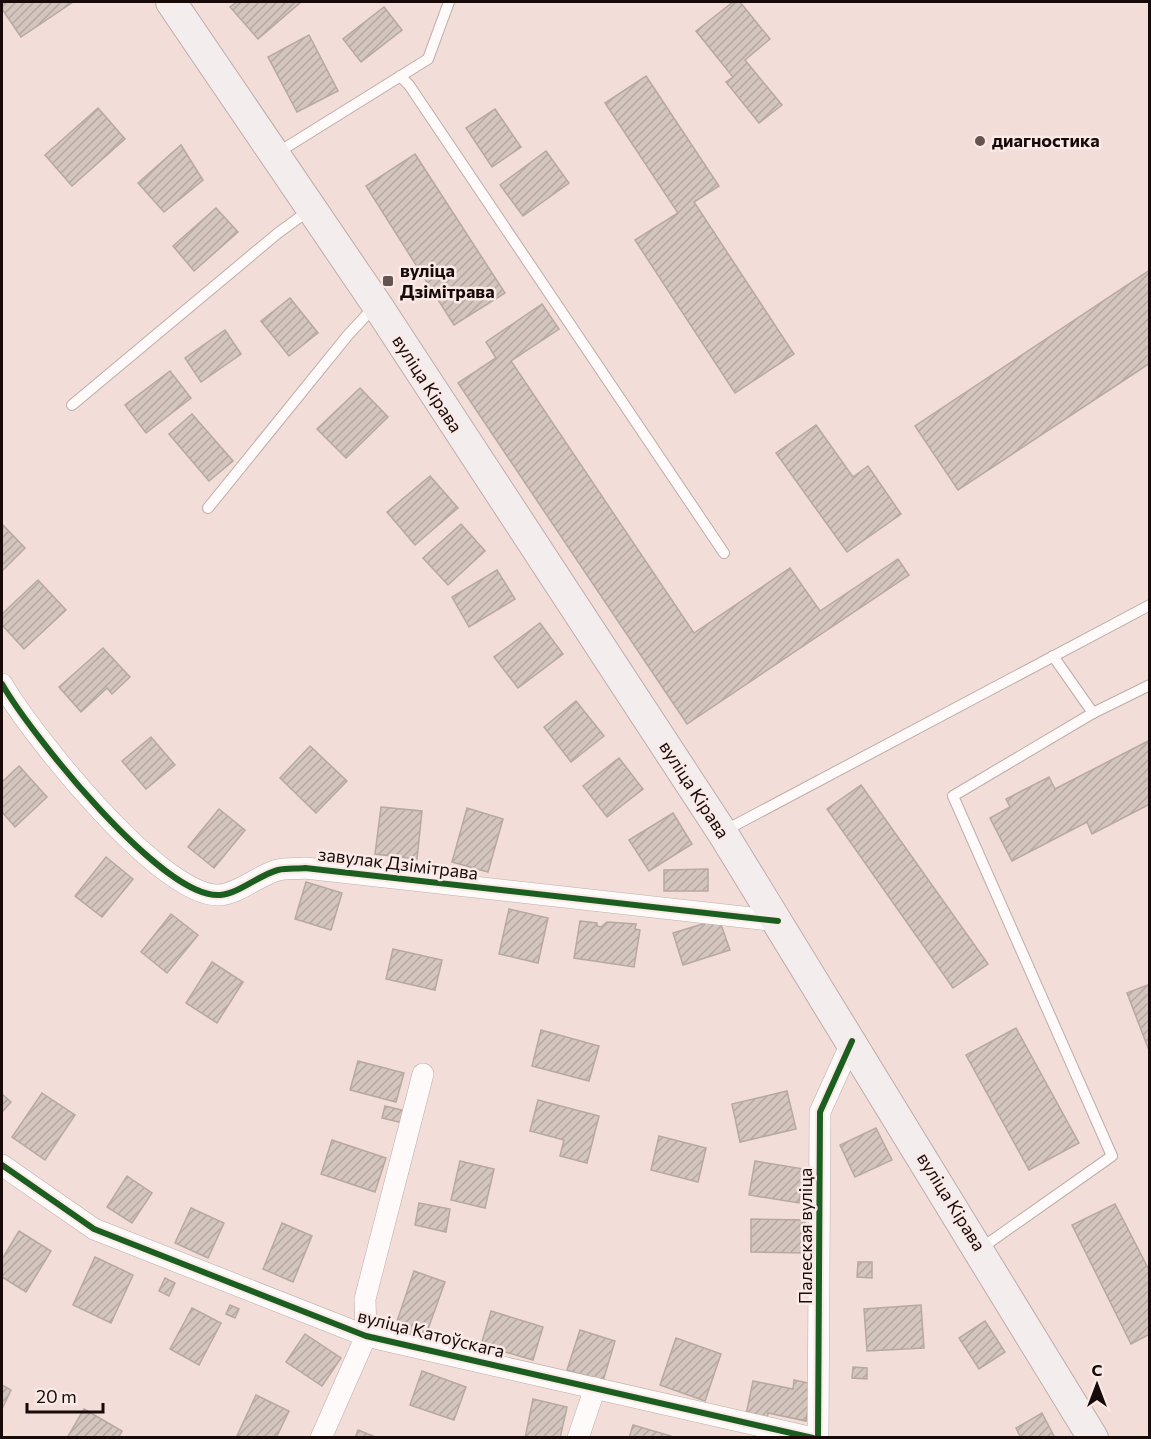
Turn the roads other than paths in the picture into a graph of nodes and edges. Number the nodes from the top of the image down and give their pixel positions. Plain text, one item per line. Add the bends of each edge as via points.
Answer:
1 (171, 2) edge
2 (449, 2) edge
3 (400, 76) junction
4 (274, 155) junction
5 (311, 209) junction
6 (376, 305) junction
7 (72, 405) dead end
8 (208, 507) dead end
9 (724, 553) dead end
10 (1149, 605) edge
11 (1053, 656) junction
12 (2, 684) edge
13 (1149, 684) edge
14 (1093, 713) junction
15 (722, 832) junction
16 (778, 921) junction
17 (852, 1041) junction
18 (423, 1074) dead end
19 (2, 1165) edge
20 (980, 1249) junction
21 (366, 1336) junction
22 (595, 1388) junction
23 (321, 1437) edge
24 (578, 1437) edge
25 (813, 1437) edge
26 (818, 1437) edge
27 (1093, 1437) edge

1 - 4 main road, вуліца Кірава
2 - 3 lane via 428,59
3 - 4 lane
3 - 9 lane
4 - 5 main road, вуліца Кірава
5 - 6 main road, вуліца Кірава
5 - 7 lane
6 - 8 lane
6 - 15 main road, вуліца Кірава
10 - 11 lane
11 - 14 lane
11 - 15 lane
12 - 16 street, завулак Дзімітрава via 72,779 109,817 168,874 206,893 221,895 278,870 305,868
13 - 14 lane
14 - 20 lane via 953,796 1112,1156
15 - 16 main road, вуліца Кірава
16 - 17 main road, вуліца Кірава
17 - 20 main road, вуліца Кірава
17 - 26 street, Палеская вуліца via 820,1112
18 - 21 street, вуліца Катоўскага via 365,1299
19 - 21 street, вуліца Катоўскага via 94,1229
20 - 27 main road, вуліца Кірава
21 - 22 street, вуліца Катоўскага
21 - 23 street
22 - 24 street
22 - 25 street, вуліца Катоўскага

